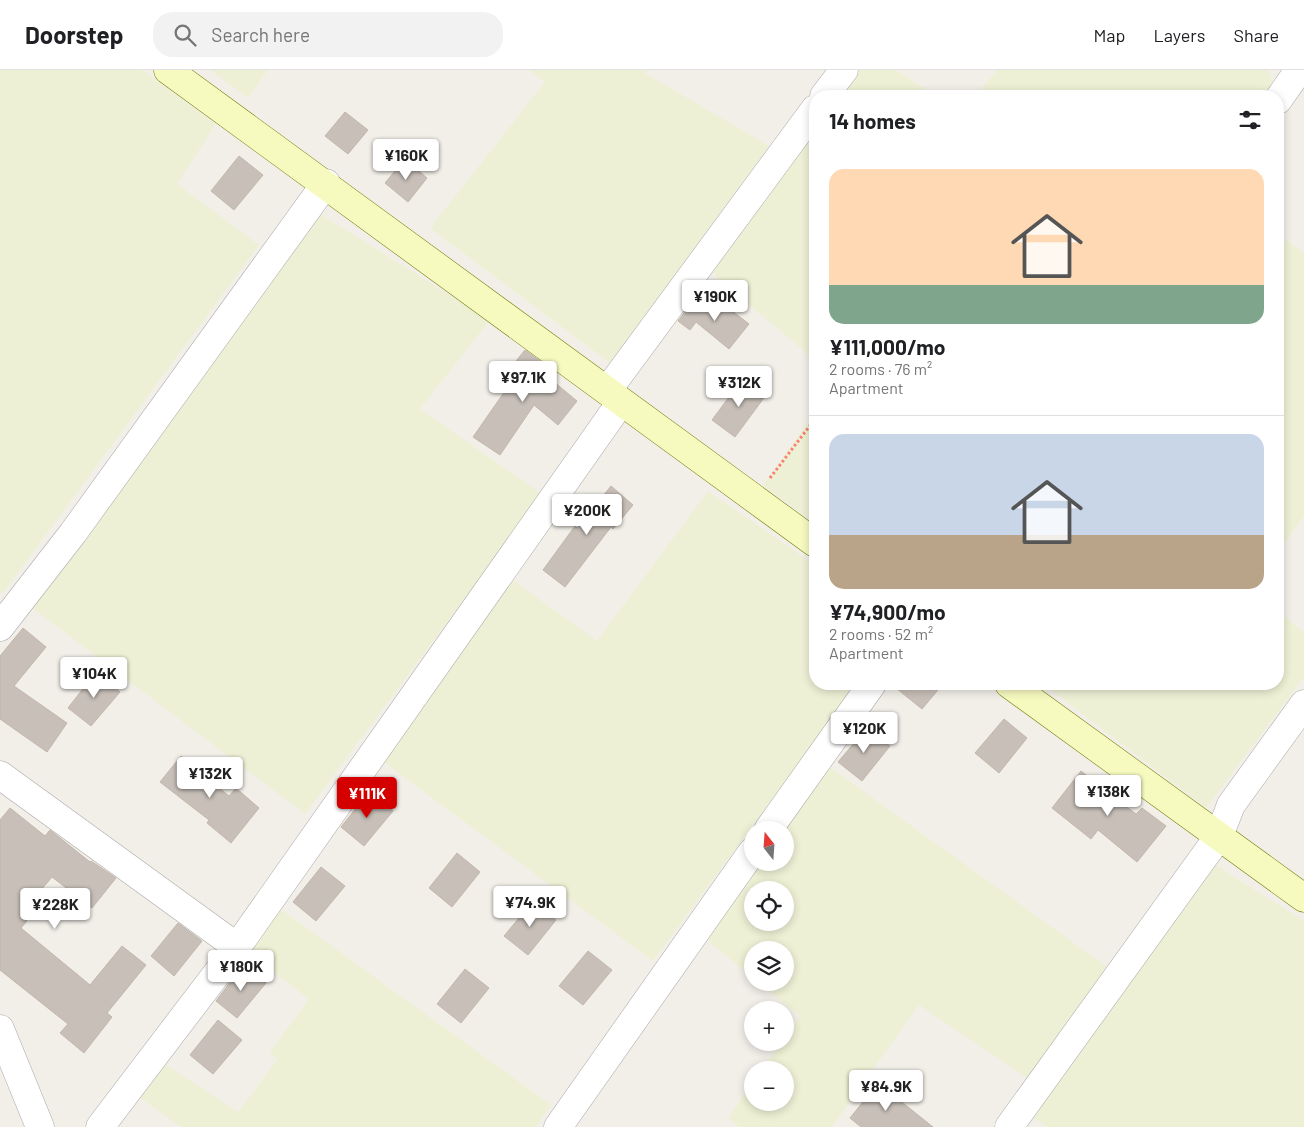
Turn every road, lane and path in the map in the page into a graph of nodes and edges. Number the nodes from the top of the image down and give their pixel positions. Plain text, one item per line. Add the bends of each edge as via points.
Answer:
1 (168, 70) edge
2 (844, 70) edge
3 (1297, 74) edge
4 (829, 90) edge
5 (1284, 92) edge
6 (809, 118) edge
7 (326, 184) junction
8 (614, 396) junction
9 (809, 426) edge
10 (754, 499) junction
11 (809, 539) edge
12 (0, 627) edge
13 (868, 690) edge
14 (1017, 690) edge
15 (1304, 704) edge
16 (0, 775) edge
17 (774, 821) edge
18 (1219, 836) junction
19 (744, 863) edge
20 (1304, 898) edge
21 (237, 947) junction
22 (0, 1029) edge
23 (40, 1127) edge
24 (100, 1127) edge
25 (558, 1127) edge
26 (1009, 1127) edge

1 - 7 street
2 - 4 street
3 - 5 street
6 - 8 street
7 - 8 street
7 - 12 street via 73,533
8 - 10 street
8 - 21 street
9 - 10 path
10 - 11 street
13 - 17 street
14 - 18 street
15 - 18 street via 1231,805
16 - 21 street
18 - 20 street
18 - 26 street
19 - 25 street
21 - 24 street
22 - 23 street

